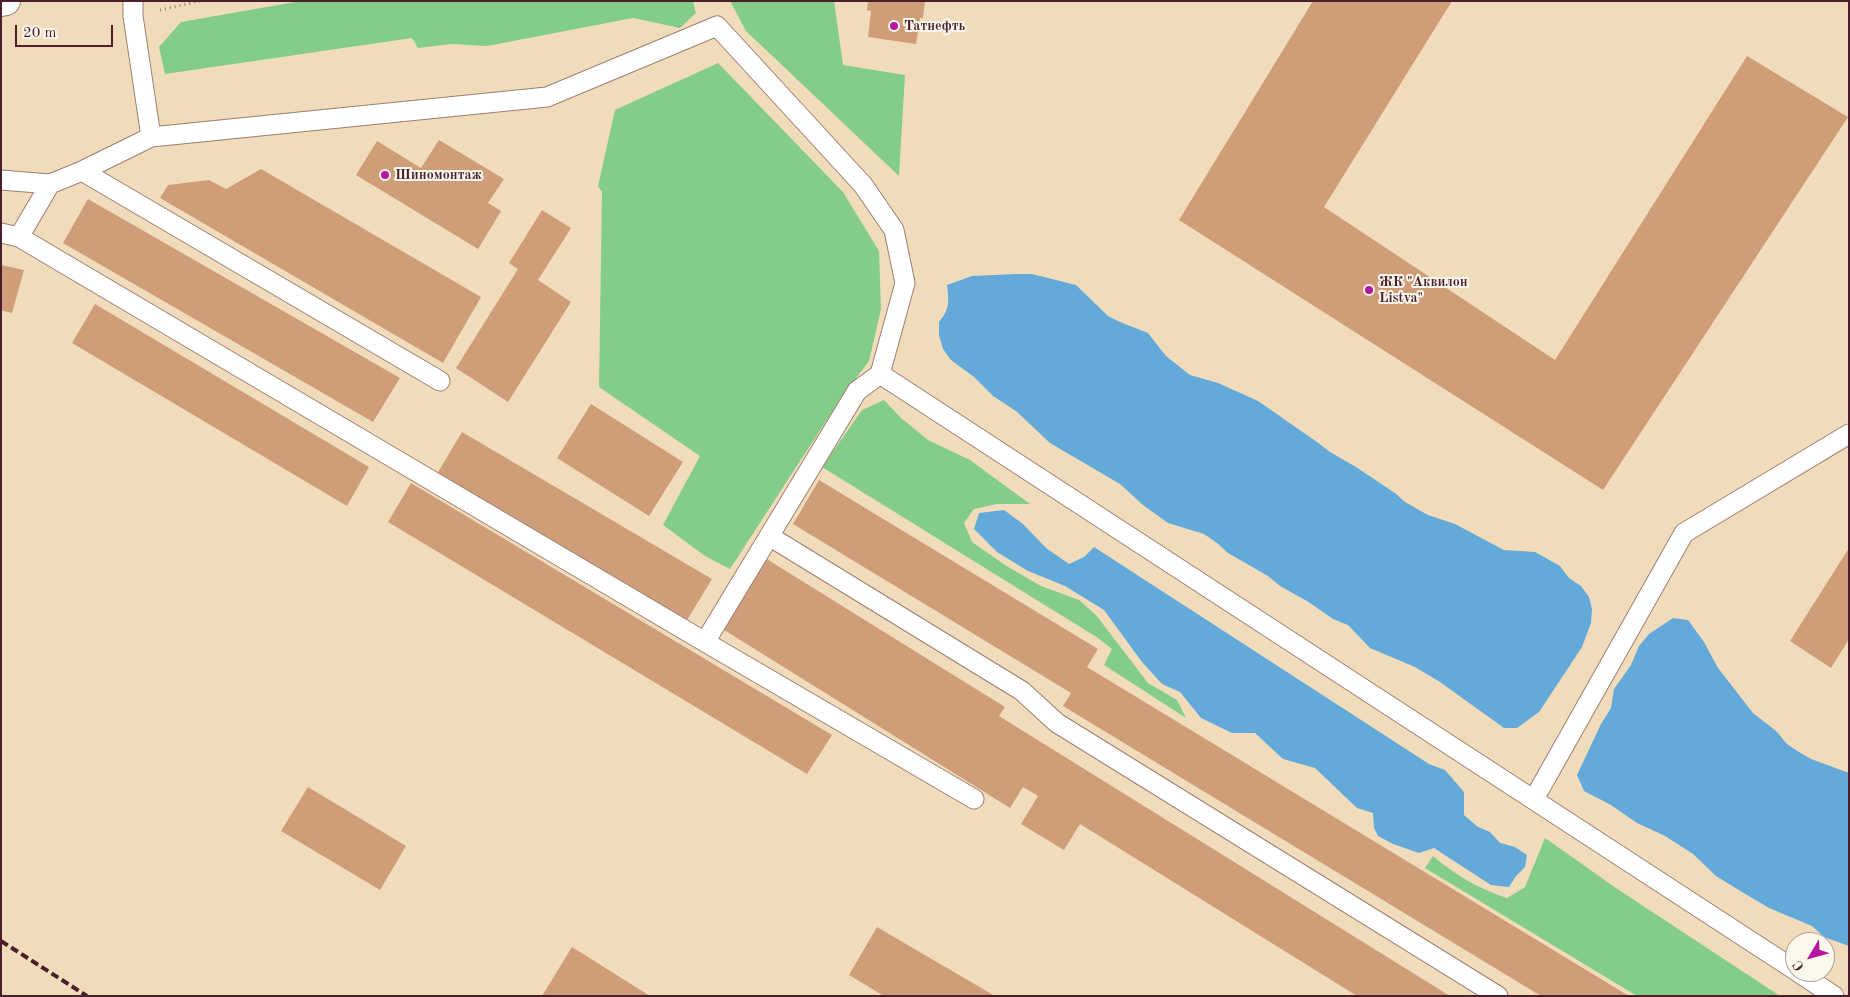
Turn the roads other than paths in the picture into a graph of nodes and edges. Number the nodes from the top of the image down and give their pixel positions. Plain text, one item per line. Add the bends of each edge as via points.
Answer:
1 (6, 1) edge
2 (1, 2) edge
3 (133, 9) edge
4 (151, 137) junction
5 (82, 171) junction
6 (1, 180) edge
7 (50, 184) junction
8 (10, 235) edge
9 (880, 374) junction
10 (440, 381) dead end
11 (1849, 434) edge
12 (769, 536) junction
13 (704, 642) junction
14 (974, 799) dead end
15 (1534, 799) junction
16 (1785, 964) edge
17 (1813, 982) edge
18 (1498, 996) edge
19 (1834, 996) edge

1 - 2 main road
3 - 4 lane
4 - 5 lane
4 - 9 lane via 547,97 717,26 863,185 894,230 905,283
5 - 7 lane
5 - 10 lane
6 - 7 lane
7 - 8 lane
8 - 13 lane
9 - 12 lane via 857,391
9 - 15 lane
11 - 15 lane via 1684,532
12 - 13 lane
12 - 18 lane via 1022,691 1057,723
13 - 14 lane
15 - 16 lane
17 - 19 lane

